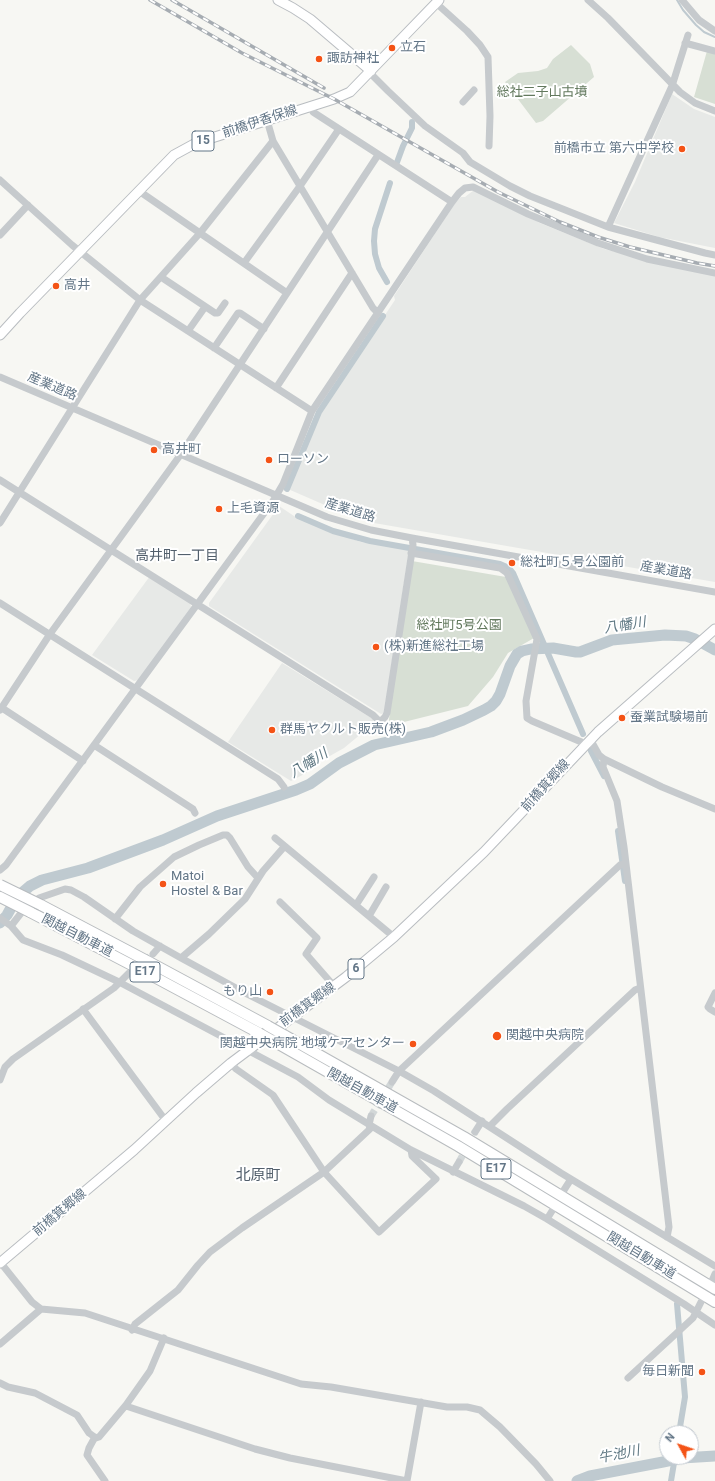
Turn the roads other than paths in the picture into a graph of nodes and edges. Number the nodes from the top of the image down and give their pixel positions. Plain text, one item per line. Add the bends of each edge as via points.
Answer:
1 (278, 0) edge
2 (588, 0) edge
3 (682, 0) edge
4 (437, 2) edge
5 (715, 31) edge
6 (688, 35) dead end
7 (685, 43) junction
8 (715, 51) edge
9 (371, 71) junction
10 (672, 86) junction
11 (474, 90) dead end
12 (463, 102) dead end
13 (310, 106) junction
14 (715, 111) edge
15 (267, 120) junction
16 (339, 129) junction
17 (272, 141) junction
18 (489, 146) dead end
19 (378, 155) junction
20 (0, 180) edge
21 (300, 186) junction
22 (139, 191) junction
23 (452, 202) junction
24 (28, 205) junction
25 (608, 227) junction
26 (327, 232) junction
27 (200, 233) junction
28 (0, 235) edge
29 (80, 252) junction
30 (715, 255) edge
31 (244, 263) junction
32 (352, 273) junction
33 (715, 273) edge
34 (161, 277) junction
35 (287, 293) junction
36 (140, 300) junction
37 (225, 303) dead end
38 (205, 307) junction
39 (378, 313) junction
40 (264, 329) junction
41 (188, 332) junction
42 (0, 335) edge
43 (214, 348) junction
44 (240, 365) junction
45 (0, 378) edge
46 (276, 388) junction
47 (72, 408) junction
48 (312, 411) junction
49 (181, 454) junction
50 (0, 480) edge
51 (19, 492) junction
52 (277, 496) junction
53 (0, 522) edge
54 (412, 538) junction
55 (111, 550) junction
56 (411, 553) junction
57 (715, 592) edge
58 (0, 602) edge
59 (197, 605) junction
60 (715, 629) edge
61 (50, 634) junction
62 (136, 689) junction
63 (1, 709) edge
64 (588, 742) junction
65 (94, 745) junction
66 (604, 759) junction
67 (83, 760) junction
68 (284, 787) dead end
69 (715, 809) edge
70 (195, 813) dead end
71 (275, 838) dead end
72 (284, 847) junction
73 (625, 864) junction
74 (1, 870) edge
75 (374, 877) dead end
76 (258, 878) junction
77 (0, 884) edge
78 (386, 887) dead end
79 (0, 897) edge
80 (280, 902) dead end
81 (356, 905) junction
82 (368, 916) junction
83 (0, 918) edge
84 (115, 919) junction
85 (10, 925) junction
86 (394, 938) junction
87 (160, 946) junction
88 (153, 954) tunnel mouth
89 (181, 958) junction
90 (128, 974) tunnel mouth
91 (119, 982) junction
92 (334, 986) junction
93 (640, 988) junction
94 (715, 992) edge
95 (82, 1009) junction
96 (715, 1012) edge
97 (291, 1017) junction
98 (246, 1051) junction
99 (231, 1063) junction
100 (399, 1071) junction
101 (0, 1080) edge
102 (392, 1082) tunnel mouth
103 (371, 1116) tunnel mouth
104 (166, 1120) junction
105 (482, 1121) junction
106 (369, 1125) junction
107 (490, 1126) junction
108 (475, 1132) tunnel mouth
109 (411, 1150) junction
110 (458, 1162) tunnel mouth
111 (324, 1172) junction
112 (453, 1172) junction
113 (571, 1179) junction
114 (564, 1190) dead end
115 (552, 1211) dead end
116 (547, 1219) junction
117 (667, 1237) junction
118 (0, 1263) edge
119 (715, 1266) edge
120 (714, 1281) edge
121 (702, 1302) dead end
122 (715, 1302) edge
123 (41, 1309) junction
124 (697, 1312) junction
125 (715, 1325) edge
126 (132, 1330) junction
127 (164, 1338) junction
128 (0, 1344) edge
129 (628, 1378) dead end
130 (0, 1382) edge
131 (421, 1402) junction
132 (126, 1406) junction
133 (95, 1437) junction
134 (105, 1481) edge
135 (407, 1481) edge
136 (550, 1481) edge

1 - 9 main road via 310,19
2 - 10 street
3 - 5 street via 699,20
4 - 9 main road, 前橋伊香保線 / 15
4 - 18 street via 480,45 488,57
6 - 7 street
7 - 8 street
7 - 10 street
9 - 13 main road, 前橋伊香保線 / 15 via 347,94
9 - 25 street via 373,76 424,126 463,153 470,162 530,196
10 - 14 street via 691,101
10 - 25 street
11 - 12 street
13 - 15 main road, 前橋伊香保線 / 15
13 - 16 street via 313,112
15 - 17 street
15 - 22 main road, 前橋伊香保線 / 15 via 181,150
16 - 19 street
16 - 21 street
17 - 21 street
17 - 27 street
19 - 23 street
19 - 26 street
20 - 24 street
21 - 26 street
21 - 31 street
22 - 27 street
22 - 29 main road, 前橋伊香保線 / 15
23 - 33 street via 462,190 473,187 528,214 598,243 646,258
23 - 39 street
24 - 28 street
24 - 29 street
25 - 30 street
26 - 32 street
26 - 35 street
27 - 31 street
27 - 34 street
29 - 36 street
29 - 42 main road, 前橋伊香保線 / 15
31 - 35 street
32 - 39 street
32 - 46 street
34 - 36 street
34 - 38 street
35 - 40 street
36 - 41 street
36 - 47 street
37 - 38 street via 218,313
38 - 41 street
39 - 48 street
40 - 43 street via 238,313
40 - 44 street
41 - 43 street
43 - 44 street
44 - 46 street
44 - 49 street
45 - 47 street, 産業道路
46 - 48 street
47 - 49 street, 産業道路
47 - 51 street
48 - 52 street
49 - 52 street, 産業道路
49 - 55 street
50 - 51 street
51 - 53 street
51 - 55 street
52 - 54 street, 産業道路 via 327,518
52 - 59 street
54 - 56 street
54 - 57 street, 産業道路
55 - 59 street
55 - 61 street
56 - 59 street via 387,713 380,722 373,715
56 - 64 street via 500,568 509,575 537,643 526,701 527,718
58 - 61 street
59 - 62 street
60 - 64 main road, 前橋箕郷線 / 6
61 - 62 street
61 - 63 street
62 - 65 street
62 - 68 street via 278,779
63 - 67 street
64 - 66 street
64 - 86 main road, 前橋箕郷線 / 6 via 494,842
65 - 67 street
65 - 70 street via 193,809
66 - 69 street
66 - 73 street via 603,767 617,801
67 - 74 street
71 - 72 street
72 - 76 street
72 - 81 street
73 - 93 street
73 - 100 street via 620,865
75 - 81 street
76 - 84 street via 248,868 230,838 223,835 174,857 144,883
76 - 89 street via 241,902
77 - 120 highway, 関越自動車道 / E17, bridge via 268,1026
78 - 82 street
79 - 122 highway, 関越自動車道 / E17, bridge via 259,1033 465,1150
80 - 92 street via 318,938 306,954
81 - 82 street
82 - 86 street
83 - 85 street
84 - 85 street via 81,895 65,889 30,903
84 - 87 street
85 - 91 street via 23,940
86 - 92 main road, 前橋箕郷線 / 6
87 - 88 street
87 - 89 street
89 - 97 street
90 - 91 street
91 - 95 street
91 - 98 street
92 - 97 main road, 前橋箕郷線 / 6
93 - 107 street
93 - 117 street via 669,1227
94 - 96 street via 708,1006
95 - 101 street via 13,1059 5,1067
95 - 104 street
97 - 98 main road, 前橋箕郷線 / 6
97 - 100 street
98 - 99 main road, 前橋箕郷線 / 6
98 - 106 street via 298,1078
99 - 104 main road, 前橋箕郷線 / 6
99 - 111 street via 273,1095
100 - 102 street
100 - 105 street
103 - 106 street
104 - 118 main road, 前橋箕郷線 / 6
105 - 107 street
105 - 108 street
106 - 109 street
106 - 111 street via 370,1129
107 - 113 street
109 - 111 street via 412,1156 436,1179 380,1232
109 - 112 street
110 - 112 street
111 - 126 street via 210,1252 178,1290 135,1324
112 - 116 street
113 - 114 street
113 - 117 street
115 - 116 street
116 - 124 street
117 - 119 street
118 - 123 street via 32,1302
121 - 124 street
123 - 126 street via 85,1313
123 - 128 street
124 - 125 street
124 - 129 street via 694,1318
126 - 127 street
127 - 131 street via 301,1384
127 - 132 street via 150,1370
130 - 133 street via 8,1387 35,1393 77,1415 89,1433
131 - 135 street
131 - 136 street via 480,1410 500,1426
132 - 133 street via 99,1437
132 - 135 street via 255,1449
133 - 134 street via 87,1455

